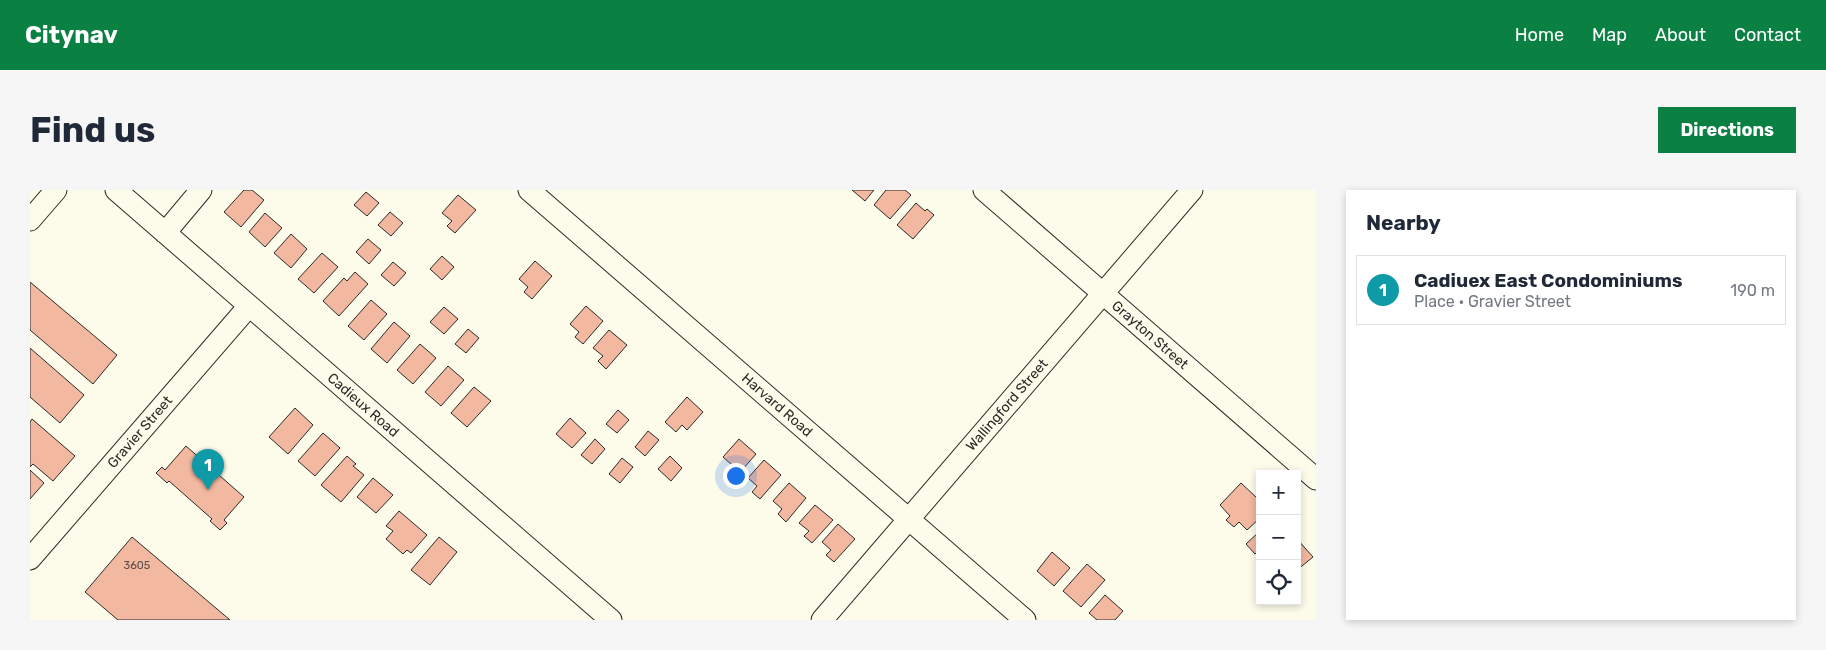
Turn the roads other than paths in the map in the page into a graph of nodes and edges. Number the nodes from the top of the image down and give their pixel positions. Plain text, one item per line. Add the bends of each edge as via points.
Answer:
1 (56, 190) edge
2 (116, 190) edge
3 (202, 190) edge
4 (529, 190) edge
5 (984, 190) edge
6 (1192, 190) edge
7 (30, 220) edge
8 (165, 232) junction
9 (1103, 293) junction
10 (249, 306) junction
11 (1316, 479) edge
12 (909, 519) junction
13 (30, 559) edge
14 (611, 620) edge
15 (822, 620) edge
16 (1025, 620) edge

1 - 7 street
2 - 8 street, Cadieux Road
3 - 8 street
4 - 12 street, Harvard Road
5 - 9 street, Grayton Street
6 - 9 street, Wallingford Street
8 - 10 street, Cadieux Road
9 - 11 street, Grayton Street
9 - 12 street, Wallingford Street
10 - 13 street, Gravier Street
10 - 14 street, Cadieux Road
12 - 15 street, Wallingford Street
12 - 16 street, Harvard Road

